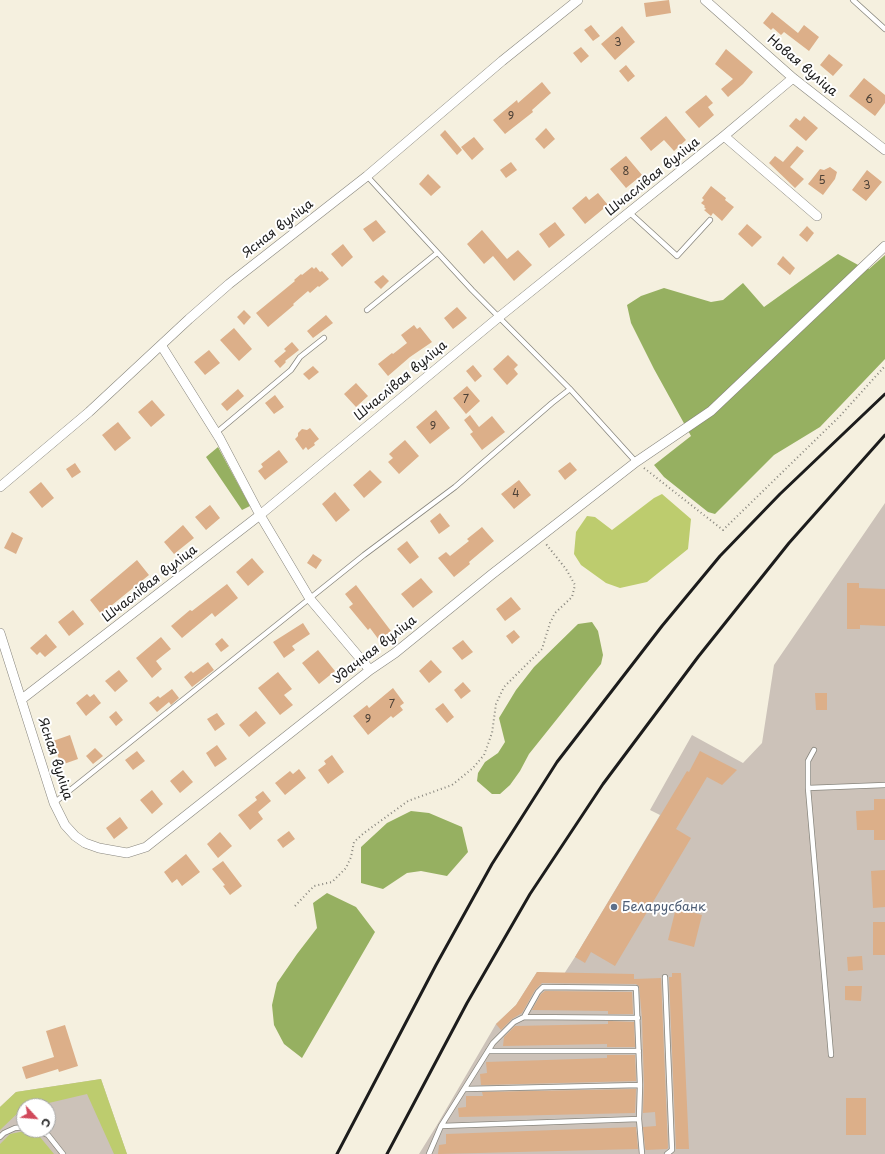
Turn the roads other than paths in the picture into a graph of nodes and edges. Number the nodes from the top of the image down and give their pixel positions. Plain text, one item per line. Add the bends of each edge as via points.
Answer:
1 (578, 0) edge
2 (705, 0) edge
3 (853, 0) edge
4 (885, 29) edge
5 (793, 78) junction
6 (724, 136) junction
7 (885, 150) edge
8 (367, 176) junction
9 (630, 213) junction
10 (817, 216) dead end
11 (710, 220) dead end
12 (885, 246) edge
13 (437, 253) junction
14 (367, 310) dead end
15 (499, 317) junction
16 (324, 338) dead end
17 (161, 345) junction
18 (570, 389) junction
19 (216, 433) junction
20 (636, 462) junction
21 (0, 487) edge
22 (260, 515) junction
23 (310, 599) junction
24 (0, 634) edge
25 (370, 670) junction
26 (22, 699) junction
27 (814, 750) dead end
28 (885, 785) edge
29 (808, 788) junction
30 (54, 803) junction
31 (127, 853) joint
32 (665, 977) dead end
33 (524, 1017) junction
34 (638, 1018) junction
35 (488, 1051) junction
36 (639, 1051) junction
37 (831, 1055) dead end
38 (640, 1085) junction
39 (465, 1089) junction
40 (639, 1119) junction
41 (441, 1126) junction
42 (16, 1128) edge
43 (0, 1137) edge
44 (50, 1138) edge
45 (63, 1154) edge
46 (429, 1154) edge
47 (642, 1154) edge
48 (666, 1154) edge

1 - 8 street, Ясная вуліца
2 - 5 street, Новая вуліца
3 - 4 lane
5 - 6 street, Шчаслівая вуліца
5 - 7 street, Новая вуліца
6 - 9 street, Шчаслівая вуліца
6 - 10 street
8 - 13 lane
8 - 17 street, Ясная вуліца via 229,284
9 - 11 lane via 677,256
9 - 15 street, Шчаслівая вуліца
12 - 20 street, Удачная вуліца via 711,411
13 - 14 lane
13 - 15 lane
15 - 18 lane
15 - 22 street, Шчаслівая вуліца
16 - 19 lane via 300,357 291,370
17 - 19 street
17 - 21 street, Ясная вуліца via 89,412
18 - 20 lane
18 - 23 lane via 455,487
19 - 22 street
20 - 25 street, Удачная вуліца via 395,653
22 - 23 street
22 - 26 street, Шчаслівая вуліца
23 - 25 street
23 - 30 lane
24 - 26 street, Ясная вуліца
25 - 31 street, Удачная вуліца via 146,847
26 - 30 street, Ясная вуліца
27 - 29 lane via 808,761
28 - 29 lane
29 - 37 lane
30 - 31 street, Ясная вуліца via 65,825 85,843
32 - 48 lane via 672,1150
33 - 34 lane
33 - 34 lane via 538,992 543,987 550,986 636,988
33 - 35 lane via 514,1022 499,1036
34 - 36 lane
35 - 36 lane
35 - 39 lane
36 - 38 lane
38 - 39 lane
38 - 40 lane
39 - 41 lane
40 - 41 lane
40 - 47 lane
41 - 46 lane
42 - 43 lane
44 - 45 lane

